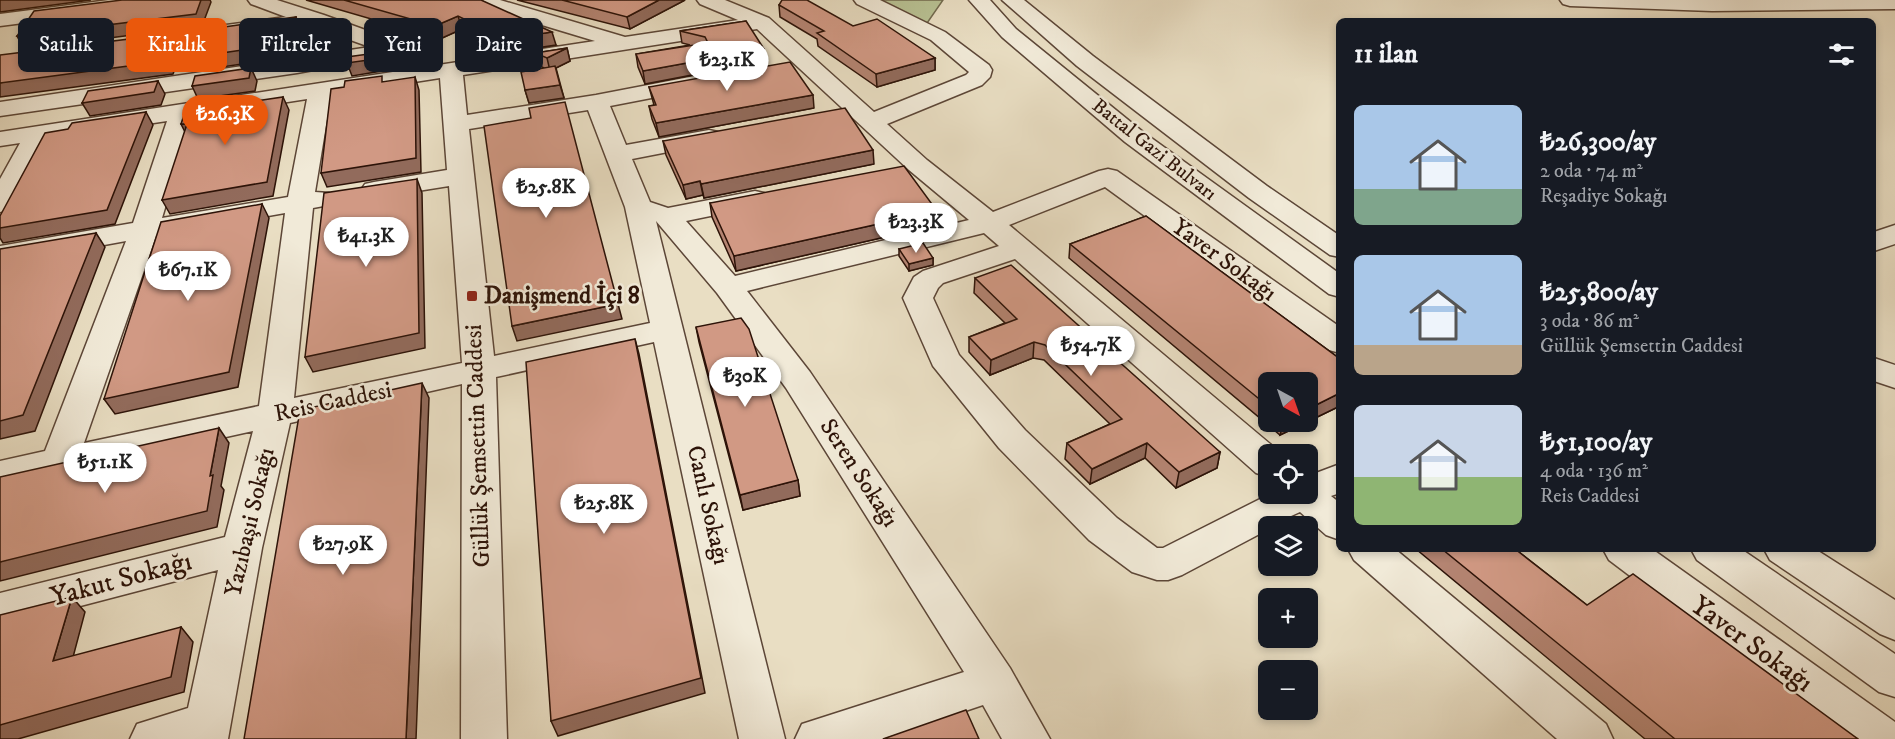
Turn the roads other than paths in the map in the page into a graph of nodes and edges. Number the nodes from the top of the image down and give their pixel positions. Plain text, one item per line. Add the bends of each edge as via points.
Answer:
1 (156, 0) edge
2 (258, 0) edge
3 (707, 0) edge
4 (864, 0) edge
5 (979, 0) edge
6 (1012, 0) edge
7 (1570, 0) edge
8 (494, 2) edge
9 (1895, 3) edge
10 (314, 18) edge
11 (762, 22) junction
12 (4, 29) edge
13 (239, 30) edge
14 (627, 44) junction
15 (118, 46) edge
16 (806, 63) junction
17 (443, 67) edge
18 (782, 67) edge
19 (451, 70) junction
20 (256, 72) edge
21 (296, 72) edge
22 (712, 80) edge
23 (320, 90) junction
24 (290, 95) junction
25 (596, 102) junction
26 (0, 109) edge
27 (182, 111) junction
28 (855, 116) junction
29 (456, 124) junction
30 (733, 133) edge
31 (37, 134) junction
32 (0, 139) edge
33 (619, 154) junction
34 (918, 165) junction
35 (884, 172) edge
36 (461, 176) junction
37 (781, 193) edge
38 (300, 202) junction
39 (0, 204) edge
40 (653, 212) junction
41 (990, 223) junction
42 (144, 231) junction
43 (1895, 233) edge
44 (1876, 242) edge
45 (1336, 246) edge
46 (1020, 248) junction
47 (0, 255) edge
48 (1336, 285) edge
49 (728, 287) junction
50 (667, 329) junction
51 (1336, 340) edge
52 (479, 370) junction
53 (1876, 370) edge
54 (1895, 377) edge
55 (275, 414) junction
56 (1258, 454) edge
57 (59, 461) junction
58 (0, 474) edge
59 (1336, 479) edge
60 (1318, 487) edge
61 (1284, 504) edge
62 (1315, 504) edge
63 (1336, 522) edge
64 (242, 548) junction
65 (1372, 552) edge
66 (1627, 552) edge
67 (1715, 552) edge
68 (1789, 552) edge
69 (0, 610) edge
70 (1895, 622) edge
71 (1895, 678) edge
72 (994, 682) junction
73 (206, 731) edge
74 (153, 739) edge
75 (484, 739) edge
76 (762, 739) edge
77 (818, 739) edge
78 (1027, 739) edge
79 (1590, 739) edge
80 (1882, 739) edge

1 - 12 street via 29,17
2 - 10 street
3 - 11 street
4 - 28 street via 938,36 981,70 974,80
5 - 48 street, Battal Gazi Bulvarı via 1009,33 1134,137
6 - 45 street, Battal Gazi Bulvarı via 1085,62
7 - 9 street via 1712,5
8 - 14 street
11 - 14 street
11 - 16 street
13 - 15 street
14 - 19 street
16 - 18 street
16 - 28 street
17 - 19 street
19 - 23 street
19 - 29 street, Güllük Şemsettin Caddesi
20 - 26 street
21 - 24 street
22 - 25 street
23 - 24 street
23 - 38 street, Yazıbaşıi Sokağı
24 - 27 street
25 - 29 street
25 - 33 street, Canlı Sokağı
27 - 31 street
27 - 42 street
28 - 34 street
29 - 36 street, Güllük Şemsettin Caddesi
30 - 33 street
31 - 32 street
31 - 39 street
33 - 40 street, Canlı Sokağı
34 - 35 street
34 - 41 street
36 - 38 street
36 - 52 street, Güllük Şemsettin Caddesi
37 - 40 street
38 - 42 street
38 - 55 street, Yazıbaşıi Sokağı
40 - 49 street, Seren Sokağı
40 - 50 street, Canlı Sokağı
41 - 46 street
41 - 49 street
41 - 51 street, Yaver Sokağı via 1108,177
42 - 47 street
42 - 57 street
43 - 44 street
46 - 56 street
46 - 61 street via 933,277 920,290 918,298 945,359 1012,439 1103,529 1146,561 1168,564
49 - 72 street, Seren Sokağı via 798,380
50 - 52 street, Reis Caddesi
50 - 76 street, Canlı Sokağı
52 - 55 street, Reis Caddesi
52 - 75 street, Güllük Şemsettin Caddesi
53 - 54 street
55 - 57 street, Reis Caddesi
55 - 64 street, Yazıbaşıi Sokağı
57 - 58 street, Reis Caddesi
59 - 60 street
62 - 63 street
64 - 69 street, Yakut Sokağı
64 - 73 street, Yazıbaşıi Sokağı
65 - 79 street
66 - 80 street, Yaver Sokağı
67 - 71 street
68 - 70 street
72 - 77 street
72 - 78 street, Seren Sokağı
73 - 74 street

